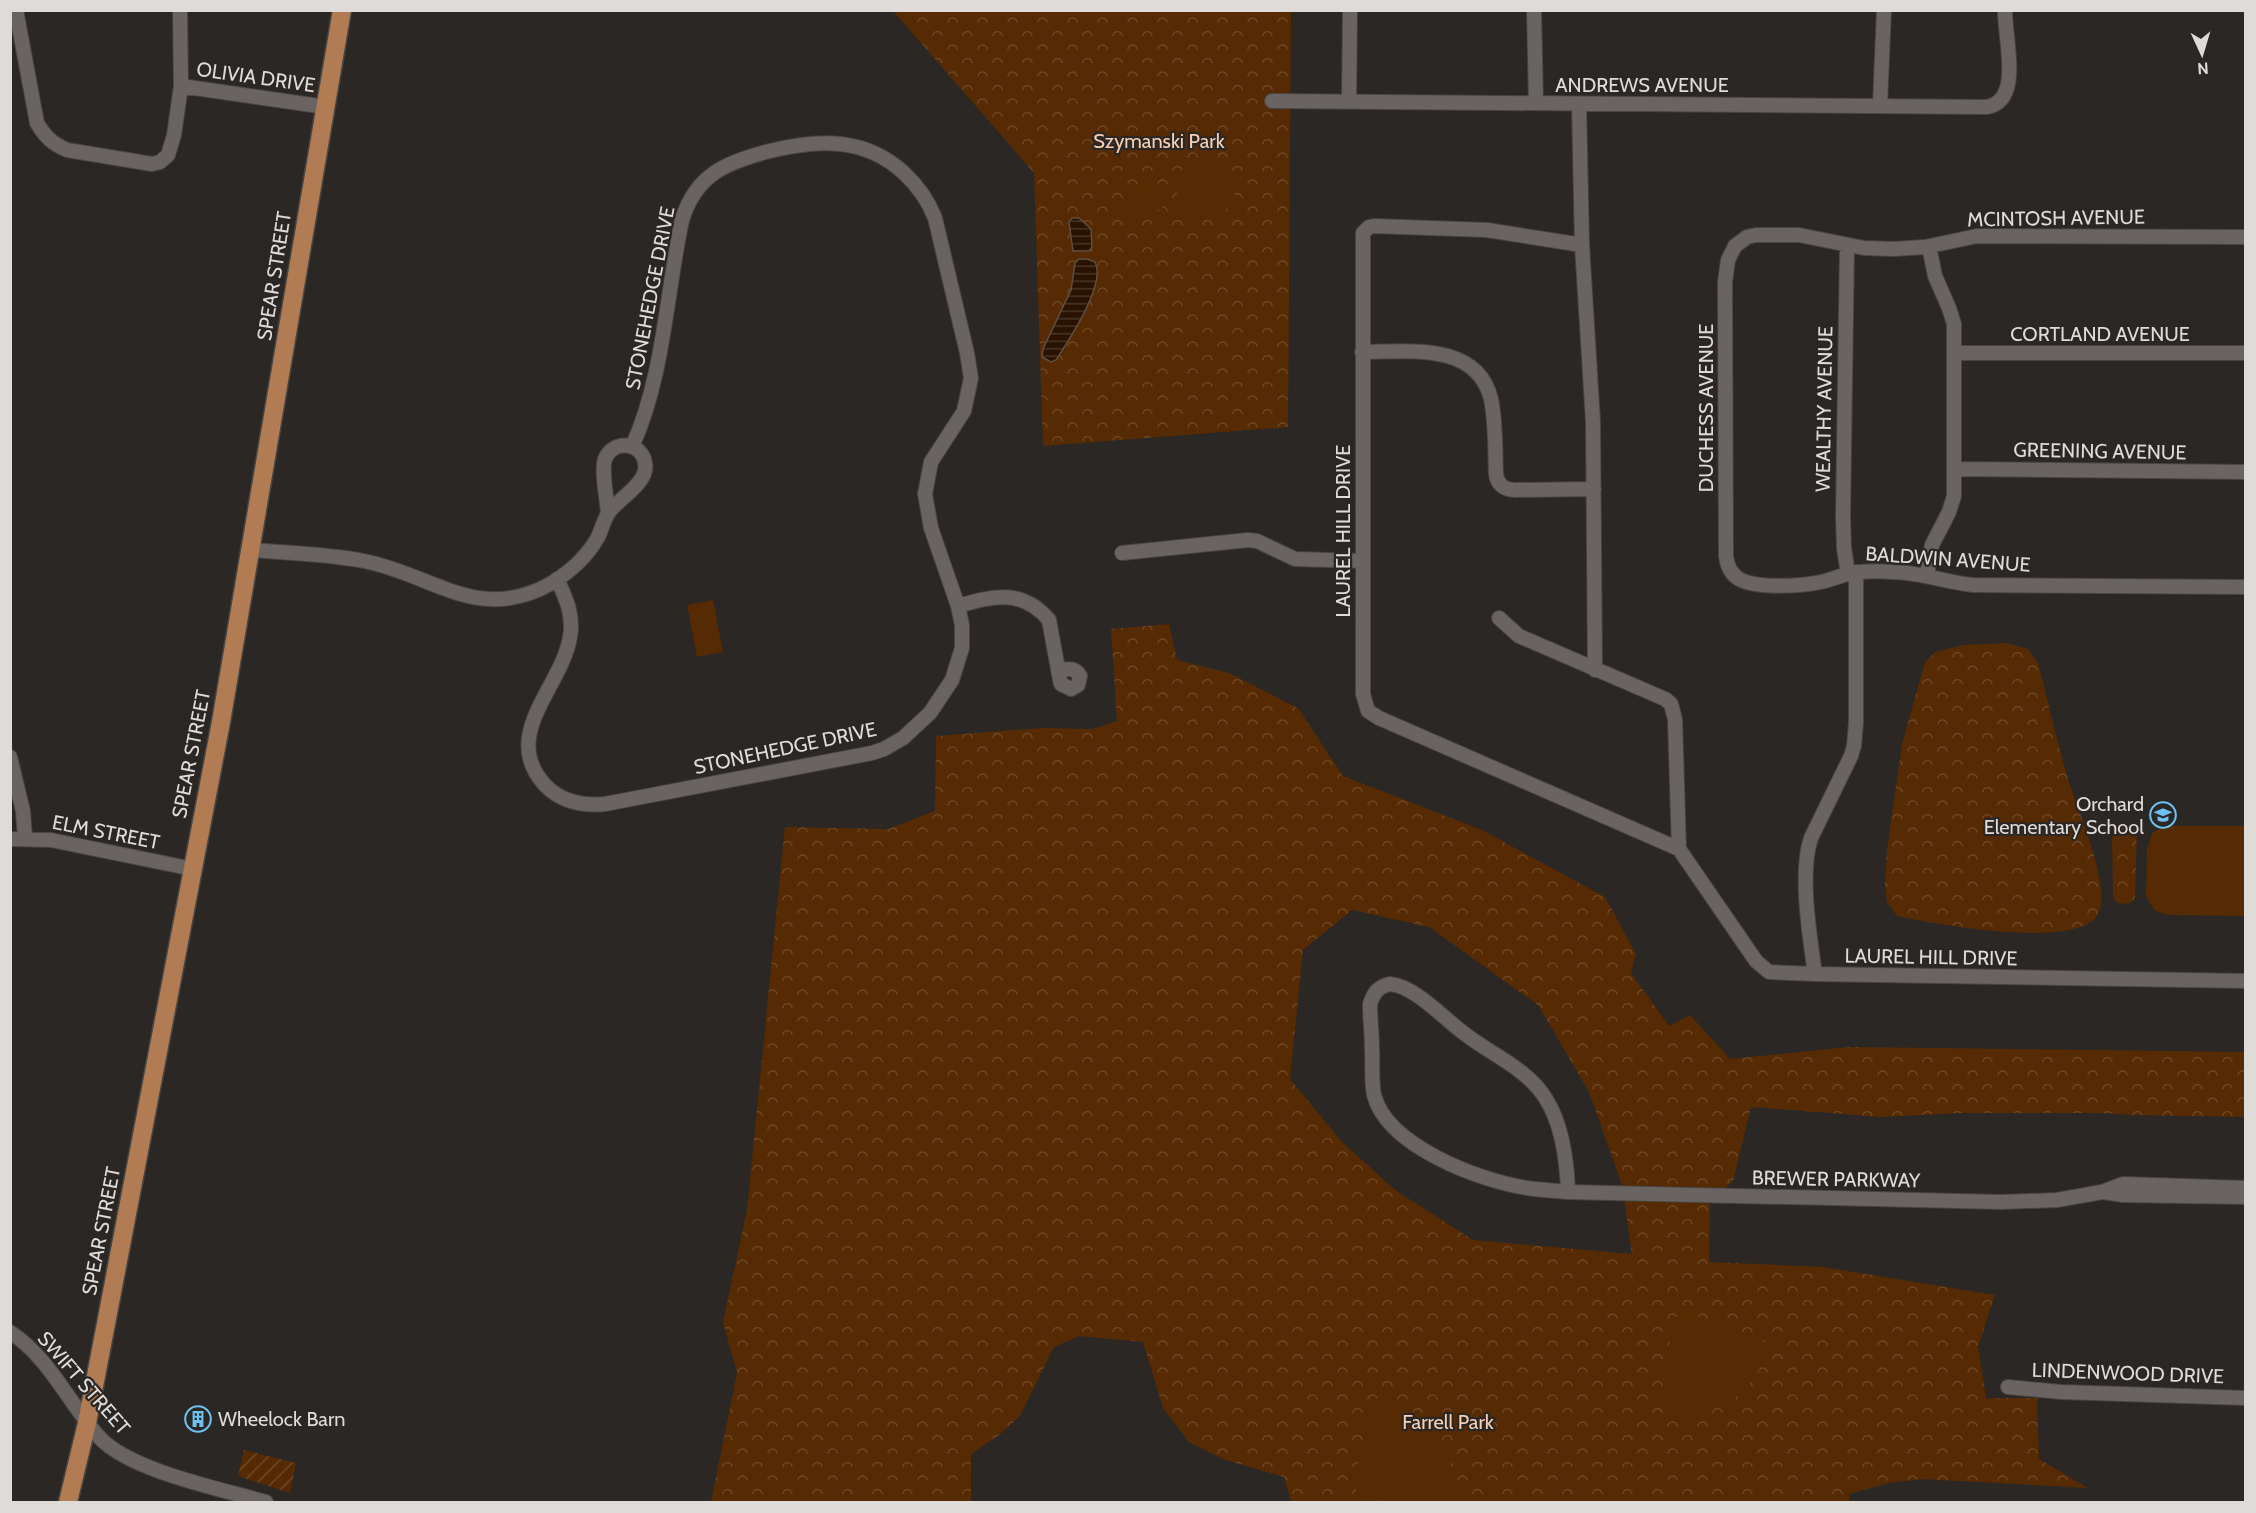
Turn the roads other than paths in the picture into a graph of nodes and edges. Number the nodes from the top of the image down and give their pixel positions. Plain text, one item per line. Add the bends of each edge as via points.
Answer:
1 (16, 10) edge
2 (180, 10) edge
3 (342, 10) edge
4 (1350, 10) edge
5 (1534, 10) edge
6 (1884, 10) edge
7 (2005, 10) edge
8 (181, 86) junction
9 (1272, 101) dead end
10 (1349, 102) junction
11 (1536, 103) junction
12 (1579, 104) junction
13 (1880, 105) junction
14 (326, 107) junction
15 (2246, 237) edge
16 (1582, 245) junction
17 (1847, 245) junction
18 (1929, 246) junction
19 (1732, 250) joint
20 (1362, 352) junction
21 (1955, 353) junction
22 (2246, 353) edge
23 (632, 447) junction
24 (1955, 469) junction
25 (2246, 472) edge
26 (1594, 489) junction
27 (608, 513) junction
28 (251, 550) junction
29 (1122, 552) dead end
30 (1363, 561) junction
31 (1728, 567) joint
32 (1852, 573) junction
33 (1927, 575) junction
34 (557, 579) junction
35 (2246, 587) edge
36 (958, 606) junction
37 (1499, 618) dead end
38 (1058, 670) dead end
39 (1595, 670) junction
40 (10, 757) edge
41 (18, 838) edge
42 (1679, 849) junction
43 (193, 869) junction
44 (1815, 974) junction
45 (2246, 981) edge
46 (2246, 1188) edge
47 (1568, 1192) junction
48 (2102, 1192) junction
49 (2246, 1197) edge
50 (10, 1332) edge
51 (2008, 1387) dead end
52 (2246, 1398) edge
53 (87, 1423) junction
54 (68, 1503) edge
55 (266, 1503) edge

1 - 8 street via 37,123 54,145 143,164 160,162 168,155 174,135
2 - 8 street
3 - 14 main road, SPEAR STREET
4 - 10 street
5 - 11 street
6 - 13 street
7 - 13 street, ANDREWS AVENUE via 2009,83 2001,101 1986,107
8 - 14 street, OLIVIA DRIVE
9 - 10 street, ANDREWS AVENUE
10 - 11 street, ANDREWS AVENUE
11 - 12 street, ANDREWS AVENUE
12 - 13 street, ANDREWS AVENUE
12 - 16 street
14 - 28 main road, SPEAR STREET
15 - 18 street, MCINTOSH AVENUE via 1977,236
16 - 20 street, LAUREL HILL DRIVE via 1487,230 1369,227 1362,239
16 - 26 street via 1593,403
17 - 18 street, MCINTOSH AVENUE via 1894,249
17 - 19 street, MCINTOSH AVENUE via 1810,236 1756,235 1738,242
17 - 32 street, WEALTHY AVENUE via 1843,517 1844,548
18 - 21 street via 1935,276 1952,315
19 - 31 street, DUCHESS AVENUE via 1725,282
20 - 26 street via 1438,353 1458,359 1474,370 1491,400 1496,474 1503,487
20 - 30 street, LAUREL HILL DRIVE
21 - 22 street, CORTLAND AVENUE
21 - 24 street
23 - 27 street via 640,451 645,471
23 - 27 street via 619,446 606,457
23 - 36 street, STONEHEDGE DRIVE via 653,390 682,220 701,184 724,165 800,144 842,143 878,154 910,179 931,206 970,366 964,411 932,462 925,494 932,534
24 - 25 street, GREENING AVENUE
24 - 33 street via 1952,504 1932,545
26 - 39 street
27 - 34 street via 588,553
28 - 34 street via 366,561 454,594 479,598 519,596
28 - 43 main road, SPEAR STREET
29 - 30 street via 1248,540 1295,559
30 - 42 street, LAUREL HILL DRIVE via 1363,694 1371,714
31 - 32 street, BALDWIN AVENUE via 1745,581 1782,585 1823,582
32 - 33 street, BALDWIN AVENUE
32 - 44 street, WEALTHY AVENUE via 1854,746 1807,853 1808,921
33 - 35 street, BALDWIN AVENUE via 1974,585
34 - 36 street, STONEHEDGE DRIVE via 568,604 571,633 532,722 528,742 537,774 549,789 566,800 591,805 884,749 925,718 952,680 962,648
36 - 38 street via 1000,596 1025,602 1049,620
37 - 39 street via 1519,636
39 - 42 street via 1671,704 1675,719
40 - 41 street via 23,811
41 - 43 street, ELM STREET via 51,840
42 - 44 street, LAUREL HILL DRIVE via 1764,969
43 - 53 main road, SPEAR STREET
44 - 45 street, LAUREL HILL DRIVE
46 - 48 street, BREWER PARKWAY via 2123,1184
47 - 47 street, BREWER PARKWAY via 1502,1183 1444,1162 1397,1132 1374,1096 1370,1004 1381,986 1399,984 1415,994 1534,1083 1556,1120 1567,1165
47 - 48 street, BREWER PARKWAY via 2001,1202 2057,1200
48 - 49 street, BREWER PARKWAY
50 - 53 street, SWIFT STREET via 39,1358
51 - 52 street, LINDENWOOD DRIVE
53 - 54 main road, SPEAR STREET
53 - 55 street, SWIFT STREET via 101,1439 132,1460

